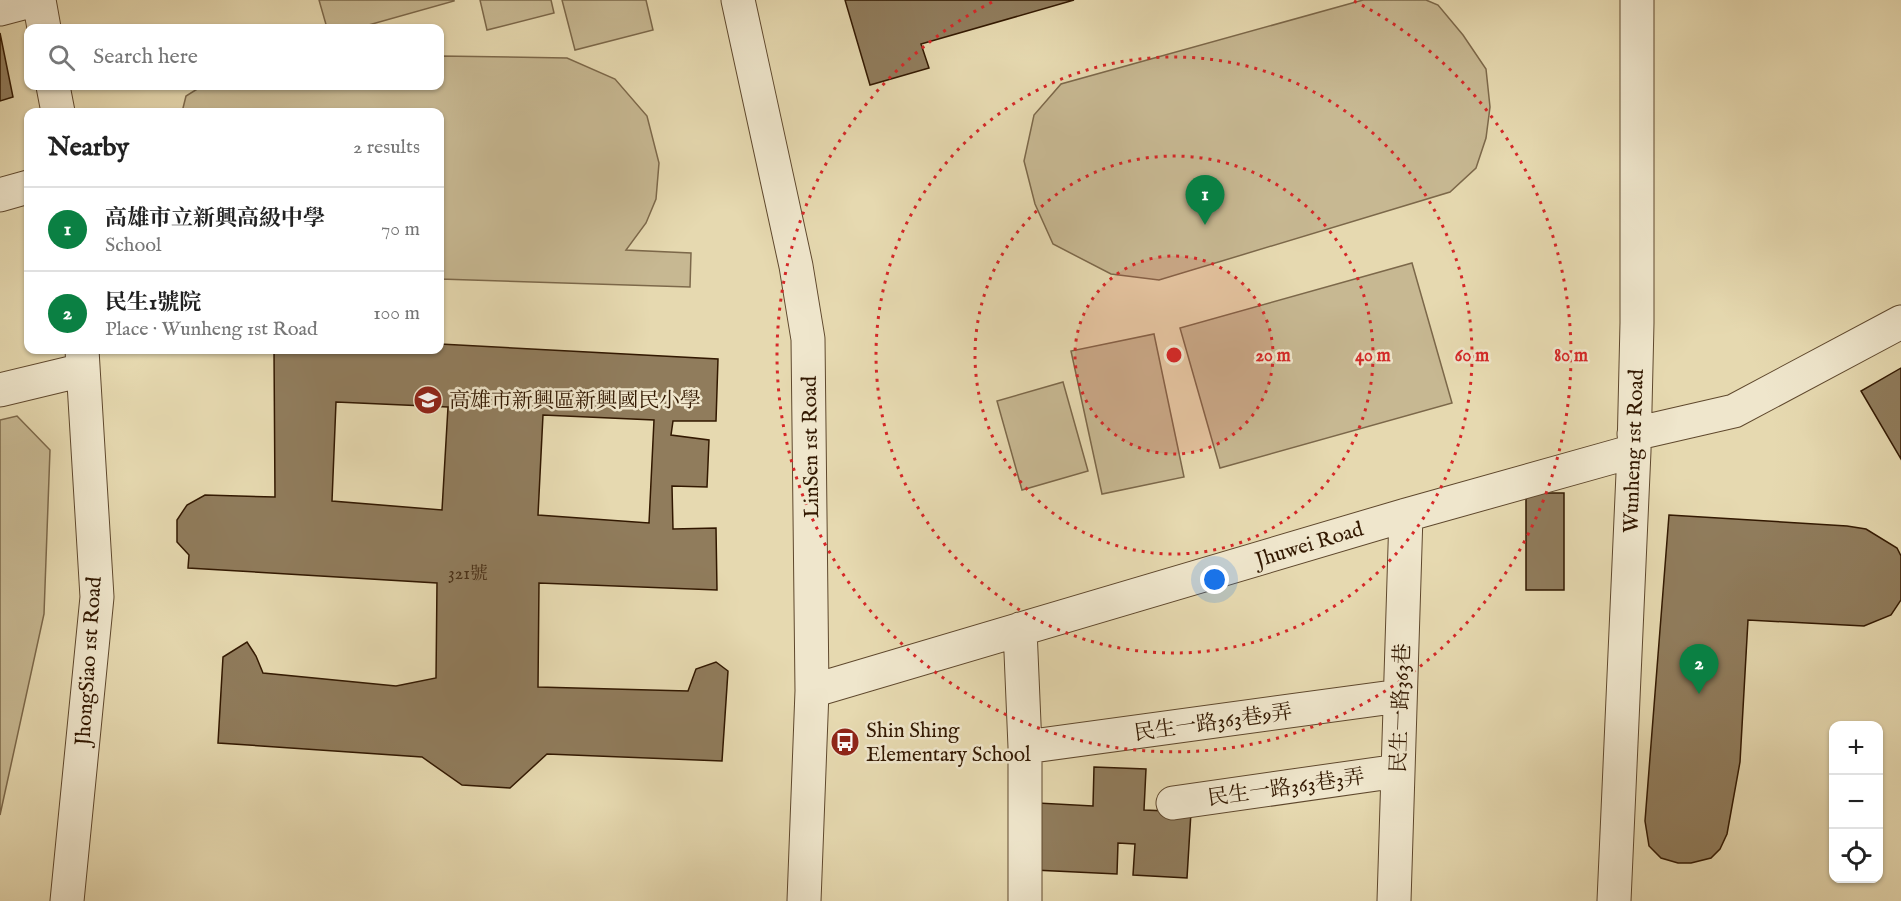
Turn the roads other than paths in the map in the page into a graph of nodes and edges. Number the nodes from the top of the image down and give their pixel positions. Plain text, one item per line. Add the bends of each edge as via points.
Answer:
1 (36, 0) edge
2 (738, 0) edge
3 (1637, 0) edge
4 (0, 9) edge
5 (43, 24) edge
6 (54, 90) edge
7 (57, 108) edge
8 (24, 188) edge
9 (0, 195) edge
10 (1901, 322) edge
11 (83, 360) edge
12 (0, 390) edge
13 (1634, 443) junction
14 (1406, 515) junction
15 (1020, 630) junction
16 (812, 691) junction
17 (1400, 696) junction
18 (1025, 747) junction
19 (1398, 771) junction
20 (1173, 803) dead end
21 (67, 901) edge
22 (804, 901) edge
23 (1025, 901) edge
24 (1394, 901) edge
25 (1614, 901) edge

1 - 4 street
1 - 5 street
2 - 16 street, LinSen 1st Road via 796,266 808,339
3 - 13 street, Wunheng 1st Road
6 - 7 street
8 - 9 street
10 - 13 street, Jhuwei Road via 1734,411
11 - 12 street
11 - 21 street, JhongSiao 1st Road via 97,597
13 - 14 street, Jhuwei Road
13 - 25 street, Wunheng 1st Road
14 - 15 street, Jhuwei Road
14 - 17 street, 民生一路363巷
15 - 16 street, Jhuwei Road
15 - 18 street
16 - 22 street, LinSen 1st Road
17 - 18 street, 民生一路363巷9弄
17 - 19 street, 民生一路363巷
18 - 23 street
19 - 20 street, 民生一路363巷3弄
19 - 24 street, 民生一路363巷

